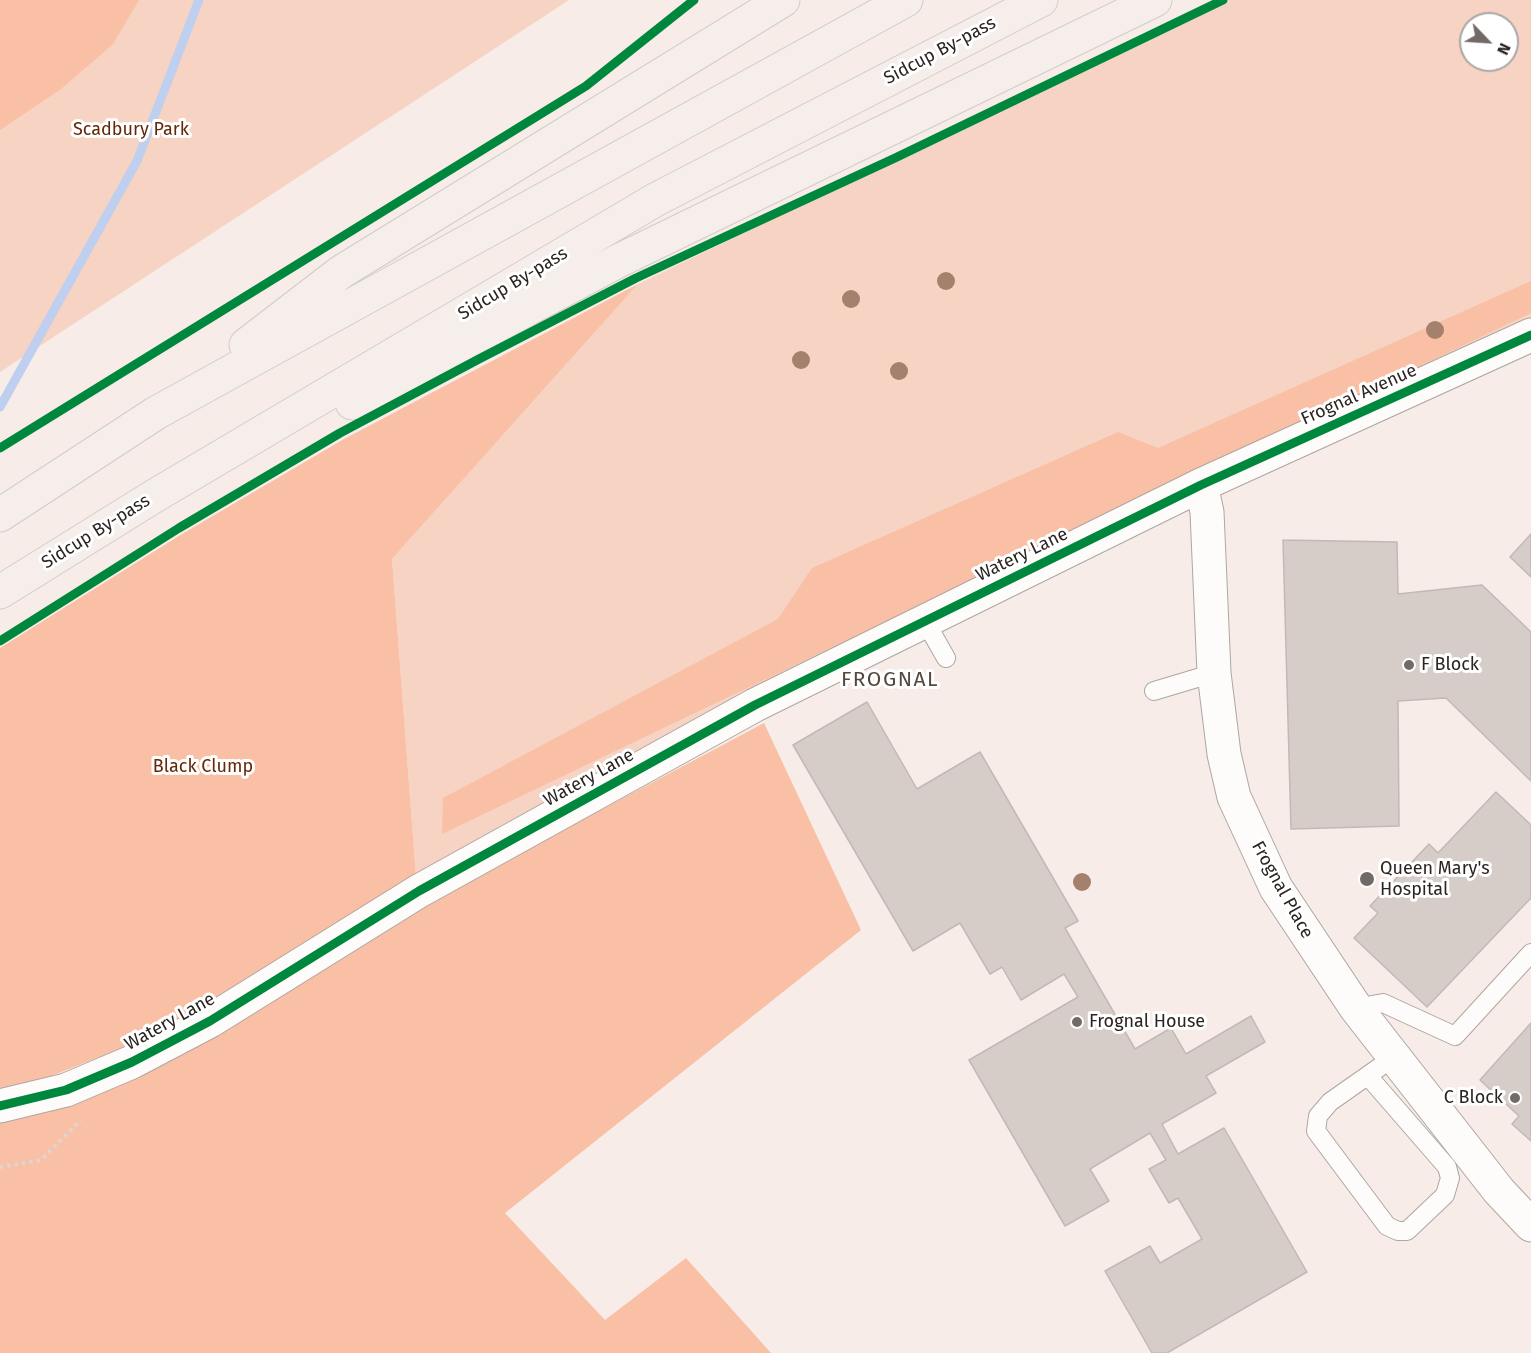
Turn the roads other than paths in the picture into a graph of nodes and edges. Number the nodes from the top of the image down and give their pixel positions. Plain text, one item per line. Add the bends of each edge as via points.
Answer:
1 (783, 0) edge
2 (906, 0) edge
3 (1041, 0) edge
4 (1155, 0) edge
5 (1531, 335) edge
6 (156, 413) junction
7 (1201, 485) junction
8 (156, 495) junction
9 (0, 515) edge
10 (0, 592) edge
11 (925, 621) junction
12 (946, 658) dead end
13 (1214, 673) junction
14 (1154, 691) dead end
15 (1531, 953) edge
16 (1356, 1008) junction
17 (1395, 1057) junction
18 (1368, 1076) junction
19 (0, 1106) edge
20 (1531, 1225) edge

1 - 6 highway via 341,272
2 - 6 highway
3 - 8 highway, Sidcup By-pass via 656,200
4 - 8 highway via 618,261 311,426
5 - 7 street, Frognal Avenue
6 - 9 highway
7 - 11 street, Watery Lane
7 - 13 street, Frognal Place via 1207,512
8 - 10 highway, Sidcup By-pass
11 - 12 lane
11 - 19 street, Watery Lane via 755,705 419,891 210,1021 132,1062 66,1090
13 - 14 lane
13 - 16 street, Frognal Place via 1224,754 1234,797 1276,888
15 - 16 lane via 1455,1036 1383,1004
16 - 17 street, Frognal Place
17 - 18 lane
17 - 20 street, Frognal Place via 1499,1191
18 - 18 lane via 1330,1102 1318,1116 1316,1131 1387,1226 1407,1231 1445,1196 1450,1178 1447,1167

